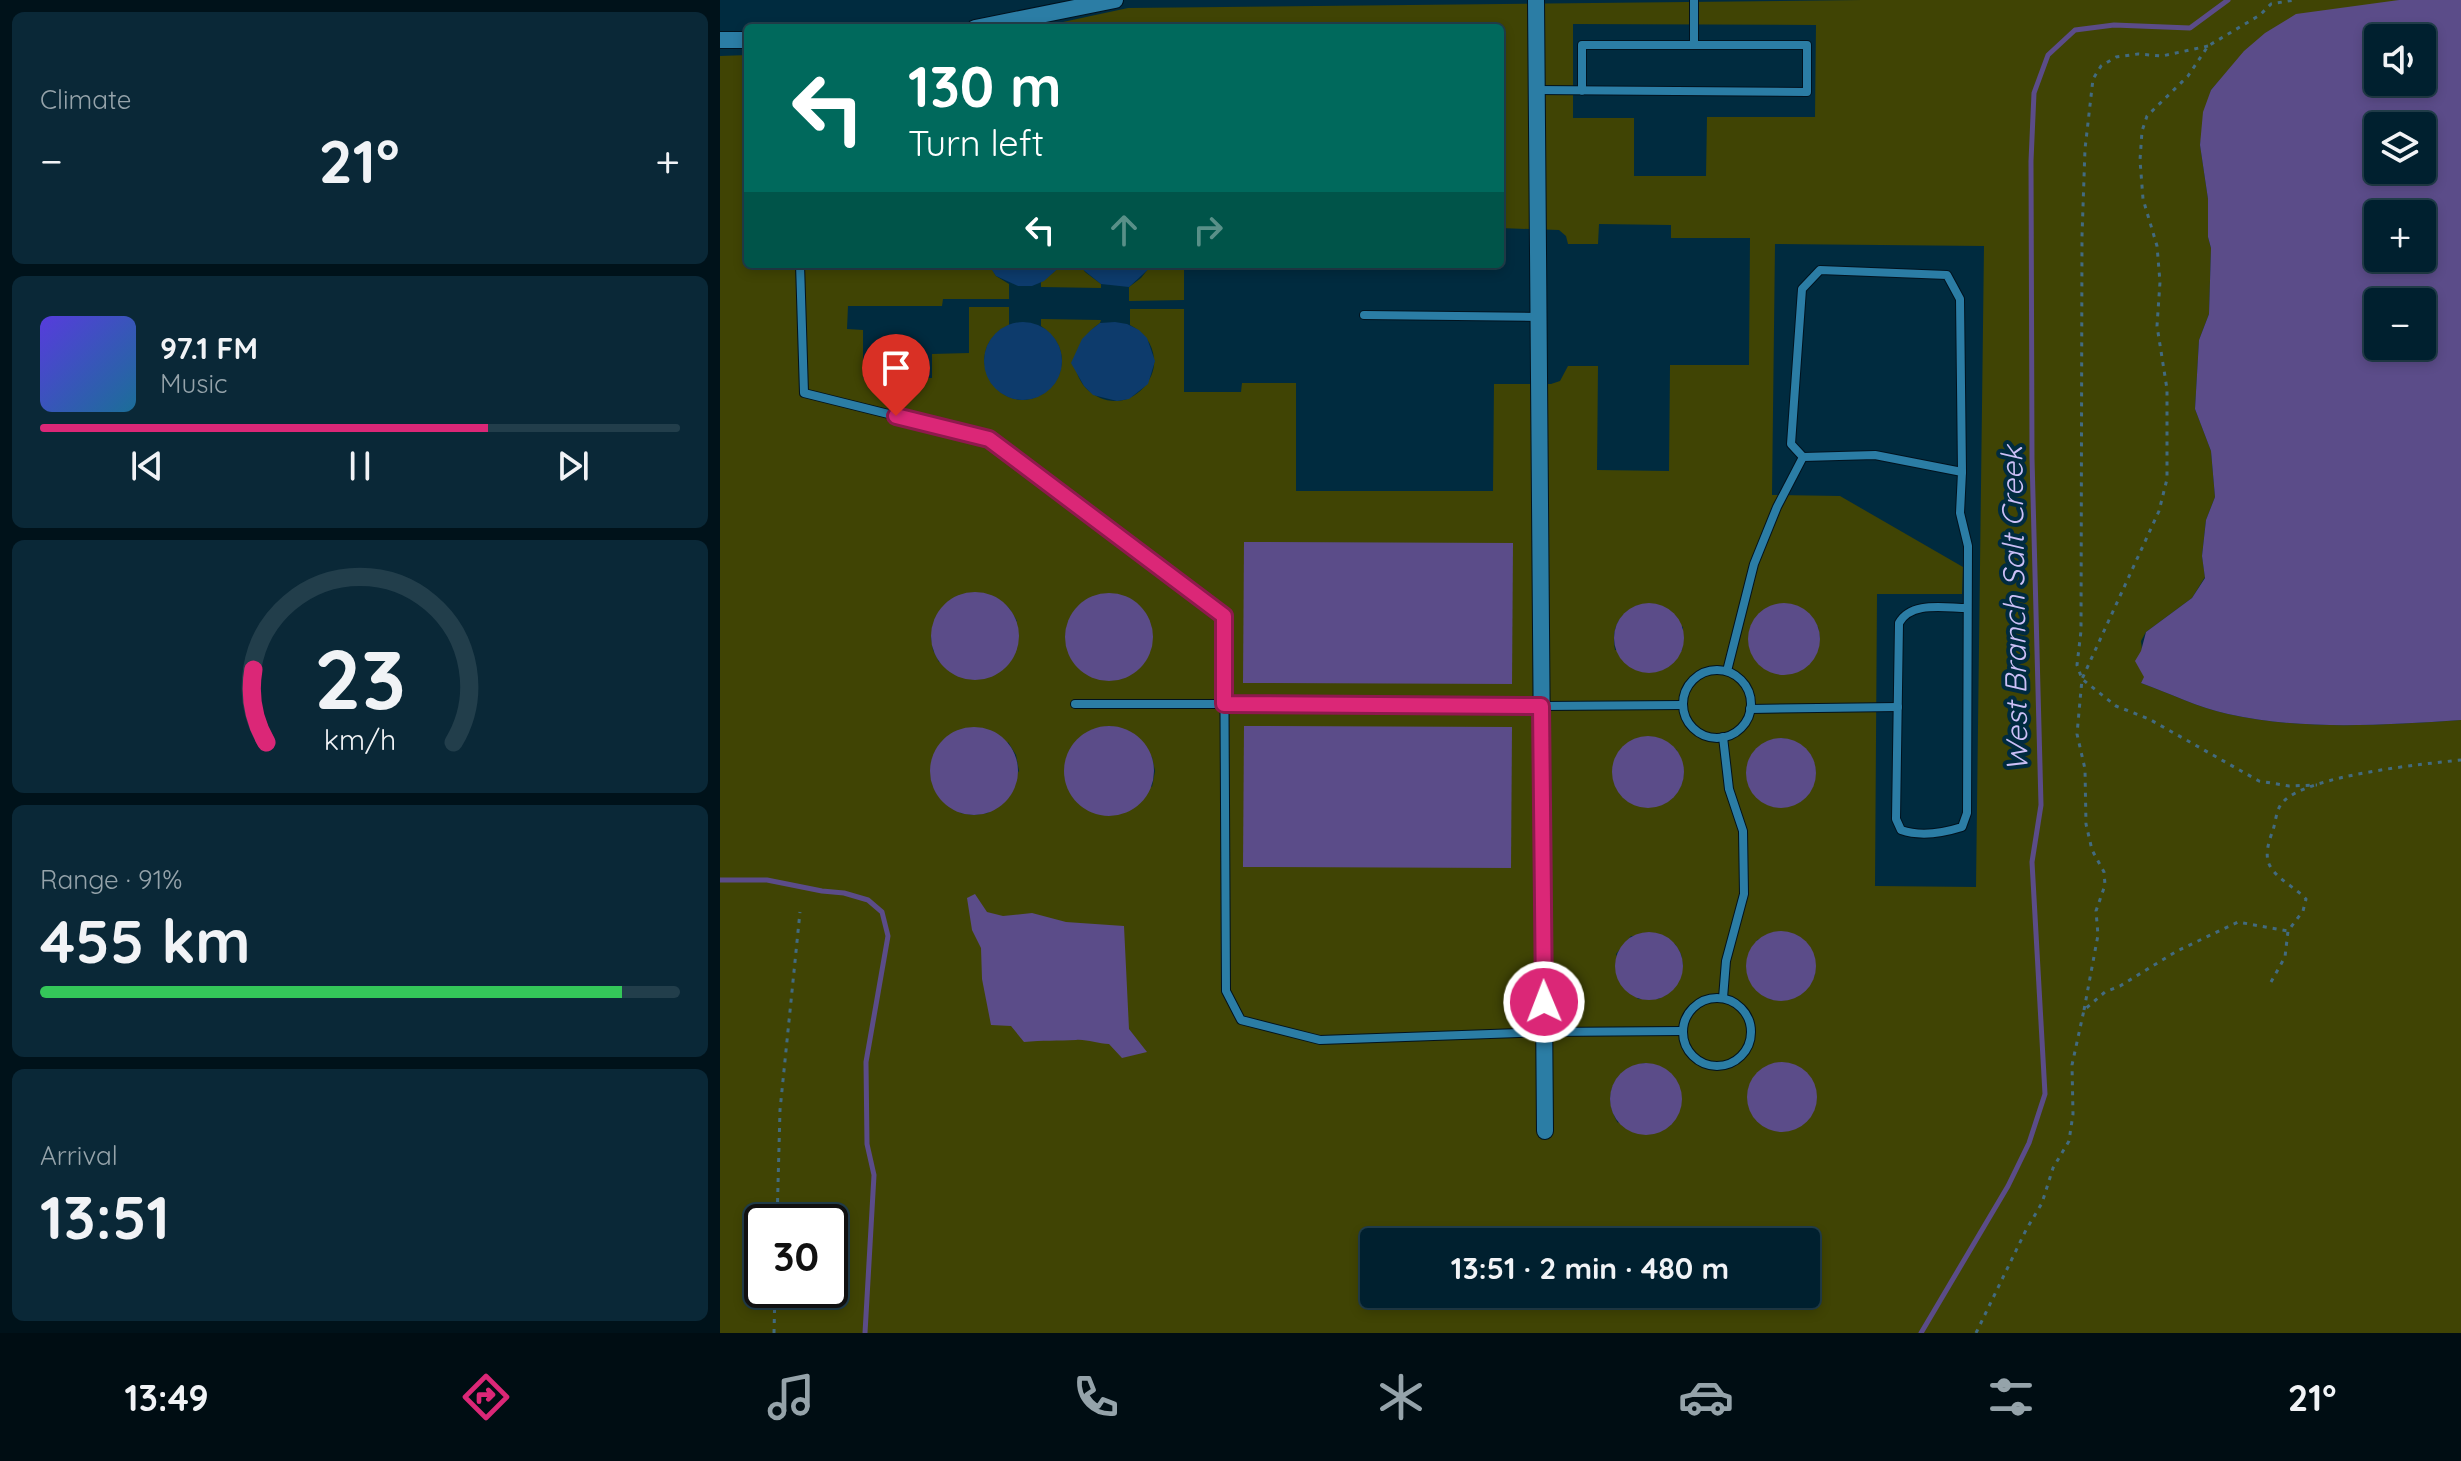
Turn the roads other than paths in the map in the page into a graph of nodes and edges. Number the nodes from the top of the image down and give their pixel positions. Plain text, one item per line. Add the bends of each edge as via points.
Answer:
1 (1115, 0) edge
2 (1536, 0) edge
3 (1694, 0) edge
4 (995, 24) edge
5 (720, 40) edge
6 (744, 40) edge
7 (1694, 45) junction
8 (1536, 90) junction
9 (1582, 91) junction
10 (800, 268) edge
11 (1364, 315) dead end
12 (1538, 317) junction
13 (1803, 457) junction
14 (1962, 472) junction
15 (1967, 608) junction
16 (1727, 671) junction
17 (1075, 704) dead end
18 (1224, 704) junction
19 (1683, 705) junction
20 (1541, 706) junction
21 (1898, 707) junction
22 (1750, 709) junction
23 (1723, 737) junction
24 (1723, 998) junction
25 (1683, 1031) junction
26 (1544, 1032) junction
27 (1545, 1131) dead end

1 - 4 street
2 - 8 street
3 - 7 lane
5 - 6 street
7 - 9 lane via 1582,45
7 - 9 lane via 1807,45 1807,92
8 - 9 lane
8 - 12 street
10 - 18 lane via 804,393 989,439 1120,536 1224,616
11 - 12 lane
12 - 20 street
13 - 14 lane via 1875,455
13 - 14 lane via 1791,444 1802,289 1820,270 1947,275 1960,299
13 - 16 lane via 1754,564
14 - 15 lane
15 - 21 lane via 1916,608 1904,613 1899,623
15 - 21 lane via 1967,813 1962,827 1914,835 1901,830 1896,819
16 - 19 lane via 1696,677
16 - 22 lane via 1744,684
17 - 18 lane
18 - 20 street
18 - 26 lane via 1226,991 1241,1020 1320,1040
19 - 20 lane
19 - 23 lane via 1685,716 1701,733
20 - 26 street
21 - 22 lane
22 - 23 lane via 1743,725
23 - 24 lane via 1729,789 1743,831 1744,894 1726,961
24 - 25 lane via 1691,1009
24 - 25 lane via 1748,1017 1751,1039 1740,1057 1720,1066 1698,1061 1684,1042
25 - 26 lane
26 - 27 street

